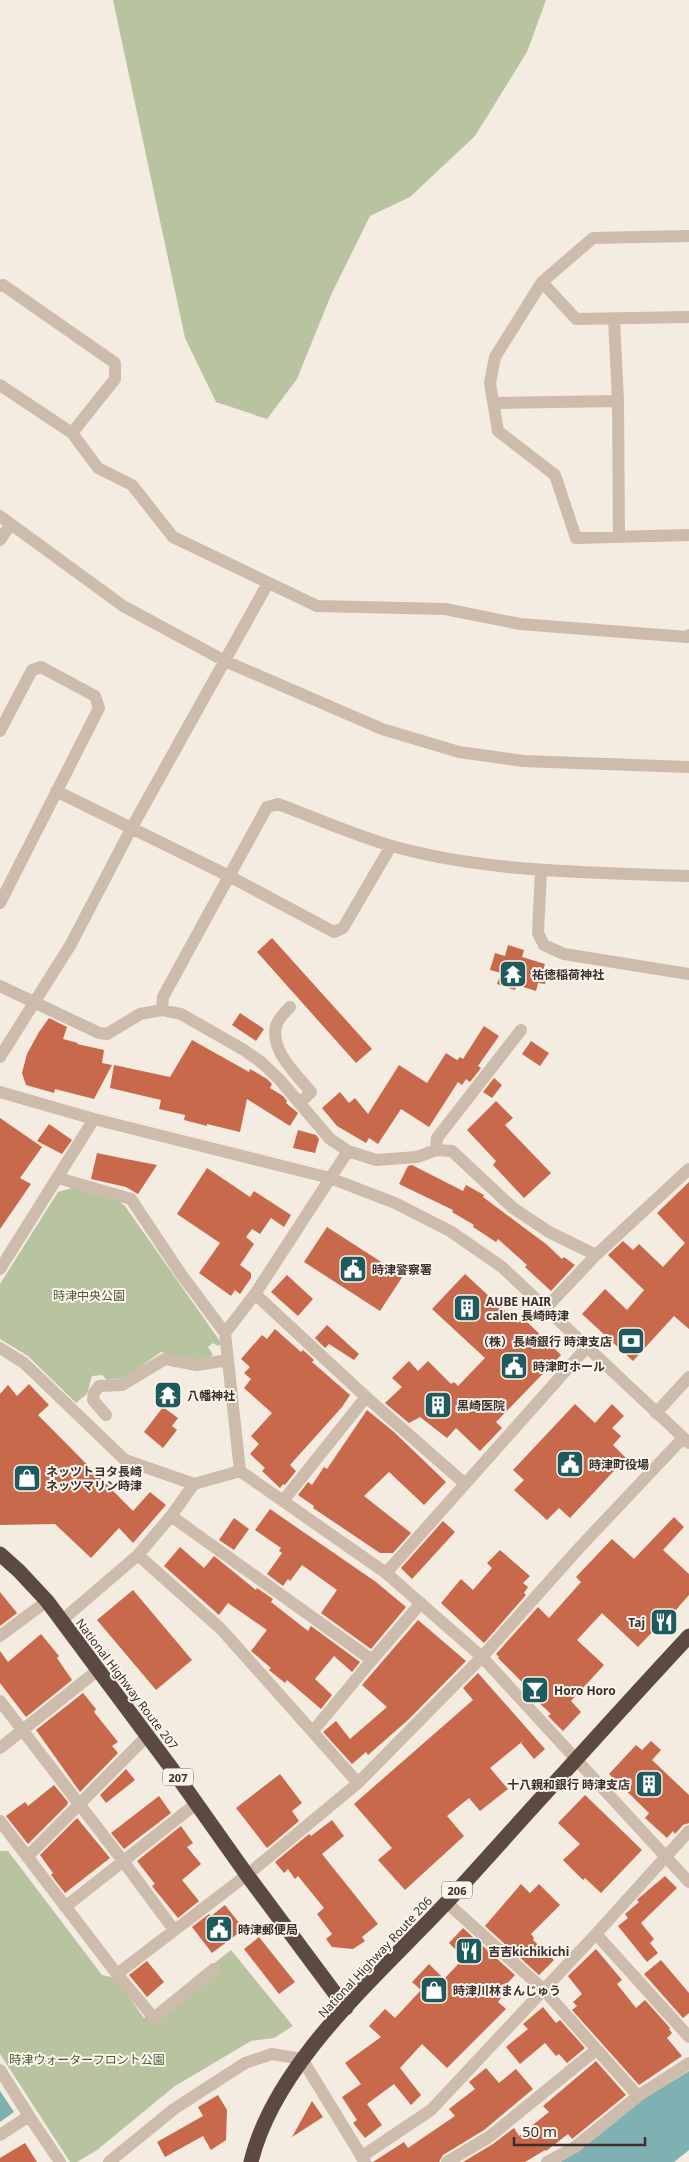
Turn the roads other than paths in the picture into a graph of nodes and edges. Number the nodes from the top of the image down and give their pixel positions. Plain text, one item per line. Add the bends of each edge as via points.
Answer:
1 (689, 236) edge
2 (542, 282) junction
3 (0, 286) edge
4 (689, 318) edge
5 (614, 319) junction
6 (0, 385) edge
7 (618, 401) junction
8 (494, 403) junction
9 (72, 433) junction
10 (0, 516) edge
11 (10, 525) junction
12 (689, 535) edge
13 (619, 538) junction
14 (0, 540) edge
15 (268, 583) junction
16 (689, 635) edge
17 (225, 661) junction
18 (0, 731) edge
19 (689, 767) edge
20 (56, 790) junction
21 (131, 829) junction
22 (391, 846) junction
23 (541, 870) junction
24 (229, 876) junction
25 (689, 876) edge
26 (0, 903) edge
27 (689, 974) edge
28 (0, 986) edge
29 (34, 1004) junction
30 (290, 1007) dead end
31 (162, 1010) junction
32 (521, 1030) dead end
33 (0, 1057) edge
34 (0, 1092) edge
35 (300, 1103) junction
36 (94, 1119) junction
37 (436, 1150) junction
38 (348, 1151) junction
39 (689, 1169) edge
40 (58, 1178) junction
41 (330, 1178) junction
42 (596, 1255) junction
43 (0, 1269) edge
44 (255, 1294) junction
45 (546, 1308) junction
46 (225, 1333) junction
47 (0, 1348) edge
48 (586, 1348) junction
49 (228, 1360) junction
50 (689, 1377) edge
51 (366, 1397) junction
52 (656, 1413) junction
53 (106, 1415) dead end
54 (686, 1441) edge
55 (240, 1471) junction
56 (464, 1483) junction
57 (194, 1484) junction
58 (284, 1501) junction
59 (171, 1516) junction
60 (0, 1554) edge
61 (138, 1555) junction
62 (386, 1573) junction
63 (46, 1601) junction
64 (421, 1603) junction
65 (61, 1620) junction
66 (0, 1636) edge
67 (689, 1636) edge
68 (482, 1657) junction
69 (372, 1660) junction
70 (98, 1670) junction
71 (0, 1701) edge
72 (23, 1731) junction
73 (313, 1731) junction
74 (148, 1735) junction
75 (0, 1748) edge
76 (575, 1759) junction
77 (358, 1783) junction
78 (197, 1803) junction
79 (79, 1804) junction
80 (0, 1821) edge
81 (689, 1831) edge
82 (665, 1856) junction
83 (27, 1858) junction
84 (123, 1861) junction
85 (247, 1875) junction
86 (689, 1882) edge
87 (446, 1902) junction
88 (65, 1907) junction
89 (174, 1930) junction
90 (596, 1934) junction
91 (214, 1969) dead end
92 (118, 1974) junction
93 (542, 1989) junction
94 (346, 2008) junction
95 (689, 2037) edge
96 (596, 2050) junction
97 (302, 2059) junction
98 (689, 2063) edge
99 (0, 2070) edge
100 (638, 2096) junction
101 (29, 2116) junction
102 (0, 2135) edge
103 (363, 2159) edge
104 (60, 2162) edge
105 (109, 2162) edge
106 (251, 2162) edge
107 (447, 2162) edge
108 (547, 2162) edge

1 - 2 street via 594,238
2 - 5 street via 576,319
2 - 8 street via 495,357 490,383
3 - 9 street via 3,285 115,363 115,379
4 - 5 street
5 - 7 street
6 - 9 street
7 - 8 street
7 - 13 street
8 - 13 street via 498,431 555,475 576,538
9 - 15 street via 98,468 132,485 173,537
10 - 11 street
11 - 14 street
11 - 17 street via 123,606
12 - 13 street
15 - 16 street via 317,606 445,609 520,624
15 - 17 street
17 - 19 street via 382,729 459,752 523,761
17 - 21 street
18 - 20 street via 32,670 41,667 95,696 99,708
20 - 21 street
20 - 26 street
21 - 24 street
21 - 29 street via 71,944
22 - 23 street via 470,863
22 - 24 street via 278,804 267,807
22 - 24 street via 343,928 334,932
23 - 25 street
23 - 27 street via 538,933 544,945 564,954
24 - 31 street via 163,997
28 - 29 street
29 - 31 street via 107,1034 140,1014
29 - 33 street
30 - 35 street via 276,1026 276,1041 280,1052 311,1092
31 - 35 street via 181,1014 244,1050 280,1079
32 - 37 street via 437,1138
34 - 36 street
35 - 38 street via 330,1139
36 - 40 street
36 - 41 street
37 - 38 street via 417,1157 376,1160
37 - 42 street via 452,1151 513,1208 549,1232
38 - 41 street
39 - 42 street
40 - 43 street
40 - 46 street via 131,1199
41 - 44 street
41 - 45 street via 395,1203 450,1230 502,1267
42 - 45 street
44 - 46 street
44 - 51 street
45 - 48 street
46 - 49 street
47 - 57 street via 24,1363 125,1460
48 - 52 street
48 - 56 street
49 - 53 street via 197,1365 166,1359 122,1385 99,1386 93,1400
49 - 55 street
50 - 52 street
51 - 56 street
51 - 58 street
52 - 54 street
54 - 68 street via 580,1547
55 - 57 street
55 - 58 street
56 - 62 street
57 - 59 street
58 - 62 street
59 - 61 street
59 - 69 street
60 - 63 highway, National Highway Route 207 / 207
61 - 65 street
61 - 73 street via 220,1629
62 - 64 street
63 - 65 highway, National Highway Route 207 / 207
63 - 66 street
64 - 68 street
64 - 69 street
65 - 70 highway, National Highway Route 207 / 207
67 - 76 highway, National Highway Route 206 / 206
68 - 76 street
68 - 77 street
69 - 73 street
70 - 72 street
70 - 74 highway, National Highway Route 207 / 207
71 - 72 street
72 - 75 street
72 - 79 street
73 - 77 street
74 - 78 highway, National Highway Route 207 / 207
74 - 79 street
76 - 82 street
76 - 87 highway, National Highway Route 206 / 206
77 - 85 street
78 - 84 street
78 - 85 highway, National Highway Route 207 / 207
79 - 83 street
79 - 84 street
80 - 83 street
81 - 82 street
82 - 86 street
82 - 90 street
83 - 88 street
84 - 88 street
84 - 89 street
85 - 89 street
85 - 94 highway, National Highway Route 207 / 207
87 - 93 street
87 - 94 highway, National Highway Route 206 / 206
88 - 92 street
89 - 92 street
90 - 93 street
90 - 95 street
91 - 92 street via 154,2018
93 - 96 street
93 - 103 street via 431,2110
94 - 97 highway, National Highway Route 206 / 206
96 - 100 street
96 - 107 street via 489,2137
97 - 103 street
97 - 105 street via 272,2054 245,2063 174,2109
97 - 106 highway, National Highway Route 206 / 206 via 265,2122
98 - 100 street
99 - 101 street
100 - 108 street via 575,2146
101 - 102 street
101 - 104 street

